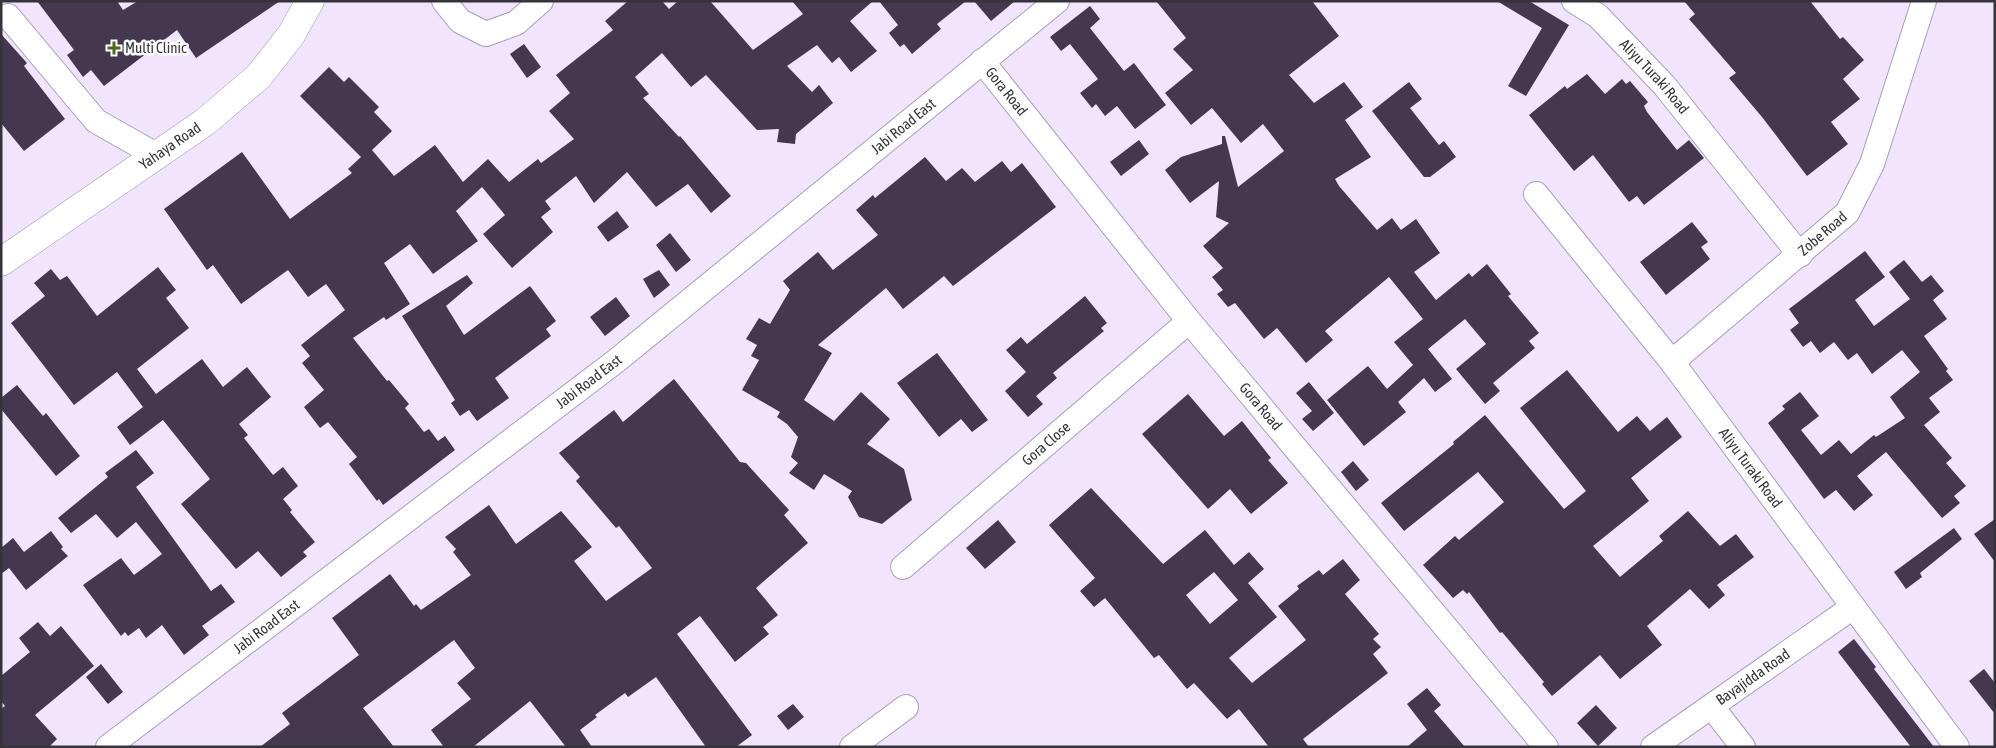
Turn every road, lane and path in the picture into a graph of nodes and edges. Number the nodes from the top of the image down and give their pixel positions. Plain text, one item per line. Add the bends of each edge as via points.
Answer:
1 (310, 1) edge
2 (444, 1) edge
3 (541, 1) edge
4 (1057, 1) edge
5 (1574, 1) edge
6 (1924, 1) edge
7 (8, 16) dead end
8 (982, 61) junction
9 (156, 155) junction
10 (1536, 194) dead end
11 (1800, 255) junction
12 (1, 262) edge
13 (1189, 321) junction
14 (1672, 362) junction
15 (902, 567) dead end
16 (1853, 607) junction
17 (906, 707) dead end
18 (1712, 707) junction
19 (108, 747) edge
20 (852, 747) edge
21 (1546, 747) edge
22 (1653, 747) edge
23 (1743, 747) edge
24 (1957, 747) edge

1 - 9 street, Yahaya Road via 291,35 258,77 205,122
2 - 3 street via 460,21 486,34 516,22
4 - 8 street, Jabi Road East
5 - 11 street, Aliyu Turaki Road via 1598,16 1664,85
6 - 11 street, Zobe Road via 1872,164 1847,213
7 - 9 street via 96,121
8 - 13 street, Gora Road
8 - 19 street, Jabi Road East via 616,361
9 - 12 street, Yahaya Road
10 - 14 street, Aliyu Turaki Road
11 - 14 street, Zobe Road
13 - 15 street, Gora Close
13 - 21 street, Gora Road
14 - 16 street, Aliyu Turaki Road
16 - 18 street, Bayajidda Road
16 - 24 street, Aliyu Turaki Road
17 - 20 street
18 - 22 street, Bayajidda Road
18 - 23 street

